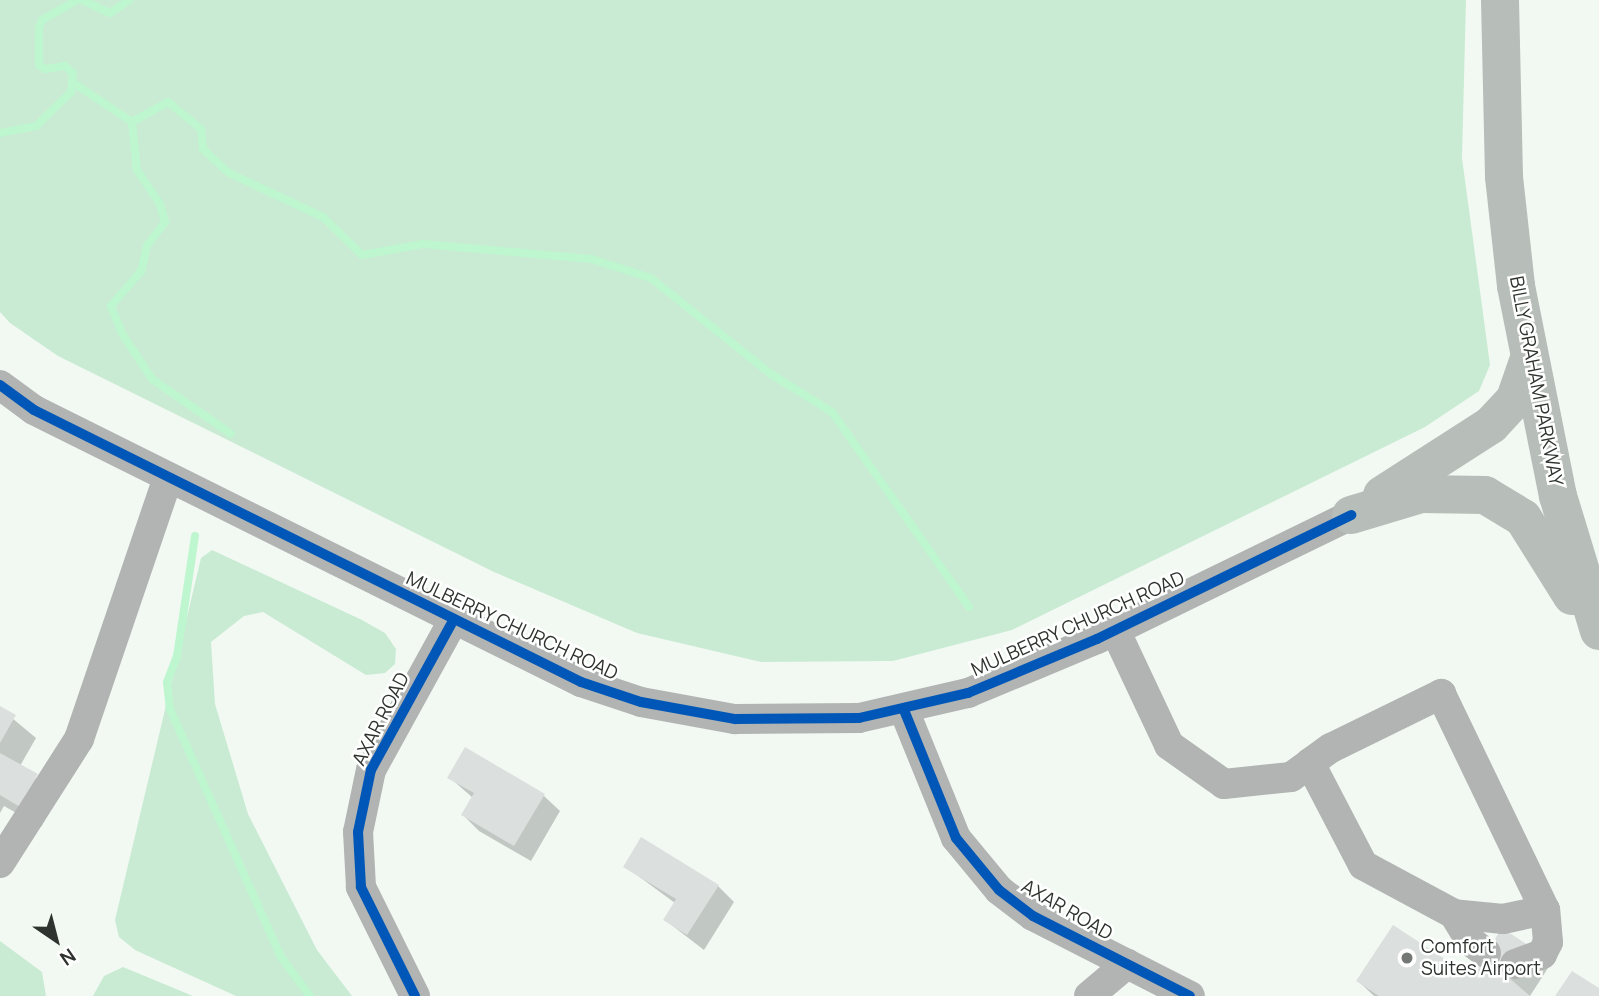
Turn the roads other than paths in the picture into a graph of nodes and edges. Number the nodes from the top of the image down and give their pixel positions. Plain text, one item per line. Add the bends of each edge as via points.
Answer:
1 (1500, 0) edge
2 (1528, 362) junction
3 (0, 385) edge
4 (0, 402) edge
5 (34, 410) junction
6 (169, 478) junction
7 (1351, 515) junction
8 (454, 619) junction
9 (1115, 630) junction
10 (1599, 631) edge
11 (1599, 648) edge
12 (904, 710) junction
13 (1310, 763) junction
14 (0, 863) edge
15 (1545, 910) junction
16 (1454, 914) junction
17 (1486, 953) dead end
18 (1127, 964) junction
19 (1516, 964) dead end
20 (415, 996) edge
21 (1089, 996) edge
22 (1190, 996) edge

1 - 2 highway, BILLY GRAHAM PARKWAY via 1504,177
2 - 7 highway via 1515,399 1492,425
2 - 10 highway, BILLY GRAHAM PARKWAY via 1558,496
3 - 5 street, MULBERRY CHURCH ROAD
4 - 5 street, MULBERRY CHURCH ROAD
5 - 6 street, MULBERRY CHURCH ROAD
6 - 8 street, MULBERRY CHURCH ROAD
6 - 14 street via 79,739
7 - 9 street, MULBERRY CHURCH ROAD
7 - 11 highway via 1421,494 1485,495 1523,518 1559,572
8 - 12 street, MULBERRY CHURCH ROAD via 581,682 641,702 704,715 796,722
8 - 20 street, AXAR ROAD via 371,770 358,832 361,887
9 - 12 street, MULBERRY CHURCH ROAD via 968,693
9 - 13 street via 1169,745 1224,784 1291,777
12 - 18 street, AXAR ROAD via 940,806 970,860 1033,916
13 - 15 street via 1441,694
13 - 16 street via 1363,864
15 - 16 street via 1503,919
15 - 19 street via 1548,942 1542,954
16 - 17 street via 1471,942
18 - 21 street
18 - 22 street, AXAR ROAD

